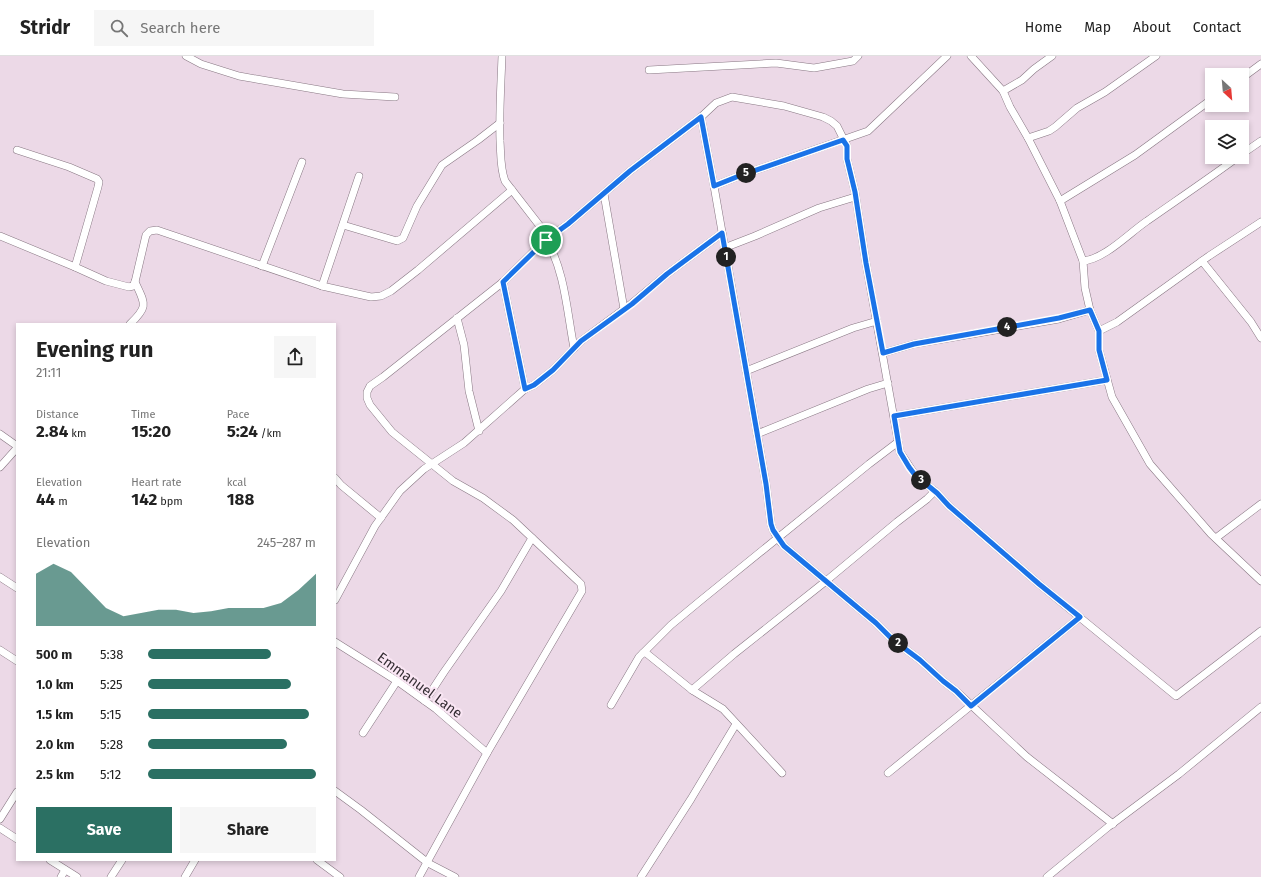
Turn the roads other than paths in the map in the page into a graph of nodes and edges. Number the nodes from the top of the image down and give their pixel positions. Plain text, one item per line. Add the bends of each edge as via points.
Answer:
1 (186, 56) edge
2 (502, 56) edge
3 (947, 56) edge
4 (971, 56) edge
5 (1052, 56) edge
6 (1156, 56) edge
7 (853, 58) edge
8 (1261, 64) edge
9 (649, 70) dead end
10 (1249, 73) edge
11 (1003, 91) junction
12 (395, 97) dead end
13 (1205, 104) edge
14 (701, 117) junction
15 (500, 123) junction
16 (1028, 138) junction
17 (843, 140) junction
18 (1261, 140) edge
19 (1249, 149) edge
20 (17, 150) dead end
21 (302, 162) dead end
22 (1228, 164) edge
23 (359, 176) dead end
24 (714, 186) junction
25 (512, 190) junction
26 (604, 194) junction
27 (855, 197) junction
28 (1060, 201) junction
29 (1259, 224) edge
30 (344, 225) junction
31 (1261, 232) edge
32 (722, 233) junction
33 (0, 236) edge
34 (546, 240) junction
35 (724, 248) junction
36 (1083, 261) junction
37 (1202, 261) junction
38 (262, 266) junction
39 (75, 267) junction
40 (135, 282) junction
41 (503, 282) junction
42 (322, 286) junction
43 (624, 309) junction
44 (1090, 310) junction
45 (456, 318) junction
46 (877, 321) junction
47 (131, 323) edge
48 (1099, 331) junction
49 (1261, 338) edge
50 (574, 348) junction
51 (883, 353) junction
52 (746, 371) junction
53 (1107, 380) junction
54 (888, 383) junction
55 (525, 389) junction
56 (894, 416) junction
57 (479, 431) junction
58 (0, 434) edge
59 (757, 434) junction
60 (898, 442) junction
61 (16, 446) edge
62 (16, 448) edge
63 (432, 463) junction
64 (0, 467) edge
65 (336, 479) edge
66 (935, 491) junction
67 (1261, 504) edge
68 (381, 518) junction
69 (532, 538) junction
70 (777, 538) junction
71 (1216, 538) junction
72 (0, 577) edge
73 (826, 581) junction
74 (1261, 581) edge
75 (16, 587) edge
76 (336, 598) edge
77 (1080, 617) junction
78 (1261, 631) edge
79 (336, 643) edge
80 (0, 650) edge
81 (643, 653) junction
82 (16, 660) edge
83 (397, 681) junction
84 (692, 690) junction
85 (425, 702) junction
86 (611, 705) dead end
87 (971, 706) junction
88 (1261, 707) edge
89 (736, 724) junction
90 (363, 733) dead end
91 (487, 753) junction
92 (782, 773) dead end
93 (888, 773) dead end
94 (336, 792) edge
95 (16, 794) edge
96 (0, 819) edge
97 (1113, 824) junction
98 (0, 828) edge
99 (16, 838) edge
100 (52, 861) edge
101 (121, 861) edge
102 (194, 861) edge
103 (318, 861) edge
104 (428, 863) junction
105 (65, 870) junction
106 (60, 877) edge
107 (77, 877) edge
108 (111, 877) edge
109 (185, 877) edge
110 (340, 877) edge
111 (419, 877) edge
112 (455, 877) edge
113 (642, 877) edge
114 (1047, 877) edge

1 - 12 street via 201,64 239,76 343,94
2 - 15 street
3 - 17 street via 868,130
4 - 11 street
5 - 11 street via 1022,80
6 - 16 street via 1105,92 1077,108 1049,131
7 - 9 street via 814,68 776,63
8 - 10 street
11 - 16 street
13 - 28 street via 1135,155
14 - 17 street via 716,103 738,97 823,117 837,126
14 - 24 street
14 - 26 street
15 - 25 street via 501,163 503,174
15 - 30 street via 442,166 400,240
16 - 28 street
17 - 24 street
17 - 27 street via 847,146 847,159
18 - 19 street
20 - 39 street via 69,167 99,182
21 - 38 street
22 - 36 street via 1108,250
23 - 30 street
24 - 32 street
25 - 34 street via 542,230
25 - 42 street via 391,291 371,297
26 - 34 street
26 - 43 street
27 - 35 street via 819,208
27 - 46 street
28 - 36 street
29 - 31 street
29 - 37 street
30 - 42 street
32 - 35 street
32 - 43 street
33 - 39 street
34 - 41 street
34 - 50 street via 553,252 561,279
35 - 52 street
36 - 44 street
37 - 48 street via 1117,322
37 - 49 street
38 - 40 street via 157,230 150,231 144,239
38 - 42 street
39 - 40 street via 125,287 132,286
40 - 47 street via 144,307
41 - 45 street
41 - 55 street
43 - 50 street
44 - 48 street
44 - 51 street via 914,344
45 - 57 street via 464,345 469,391
45 - 63 street via 376,381 366,392 370,405 392,432
46 - 51 street
46 - 52 street via 853,328
48 - 53 street via 1099,350
50 - 55 street via 553,370
51 - 54 street
52 - 59 street
53 - 56 street
53 - 71 street via 1112,397 1150,464
54 - 56 street
54 - 59 street
55 - 57 street
56 - 60 street
57 - 63 street
58 - 61 street
59 - 70 street via 771,524
60 - 66 street via 900,452 915,475
60 - 70 street
62 - 64 street
63 - 68 street via 400,492
63 - 69 street via 453,481 483,498
65 - 68 street
66 - 73 street
66 - 77 street via 949,506
67 - 71 street
68 - 76 street
69 - 85 street via 502,591
69 - 91 street via 581,584 582,591
70 - 73 street
70 - 81 street via 671,625
71 - 74 street
72 - 75 street
73 - 84 street
73 - 87 street
77 - 78 street via 1176,696
77 - 87 street
79 - 83 street, Emmanuel Lane
80 - 82 street
81 - 84 street
81 - 86 street
83 - 85 street, Emmanuel Lane
83 - 90 street
84 - 89 street via 722,709
85 - 91 street, Emmanuel Lane
87 - 93 street
87 - 97 street via 1027,757
88 - 97 street
89 - 92 street
89 - 113 street
91 - 104 street
94 - 104 street
95 - 96 street
97 - 114 street
98 - 99 street
100 - 105 street
101 - 108 street
102 - 109 street
103 - 110 street
104 - 111 street
104 - 112 street
105 - 106 street
105 - 107 street

